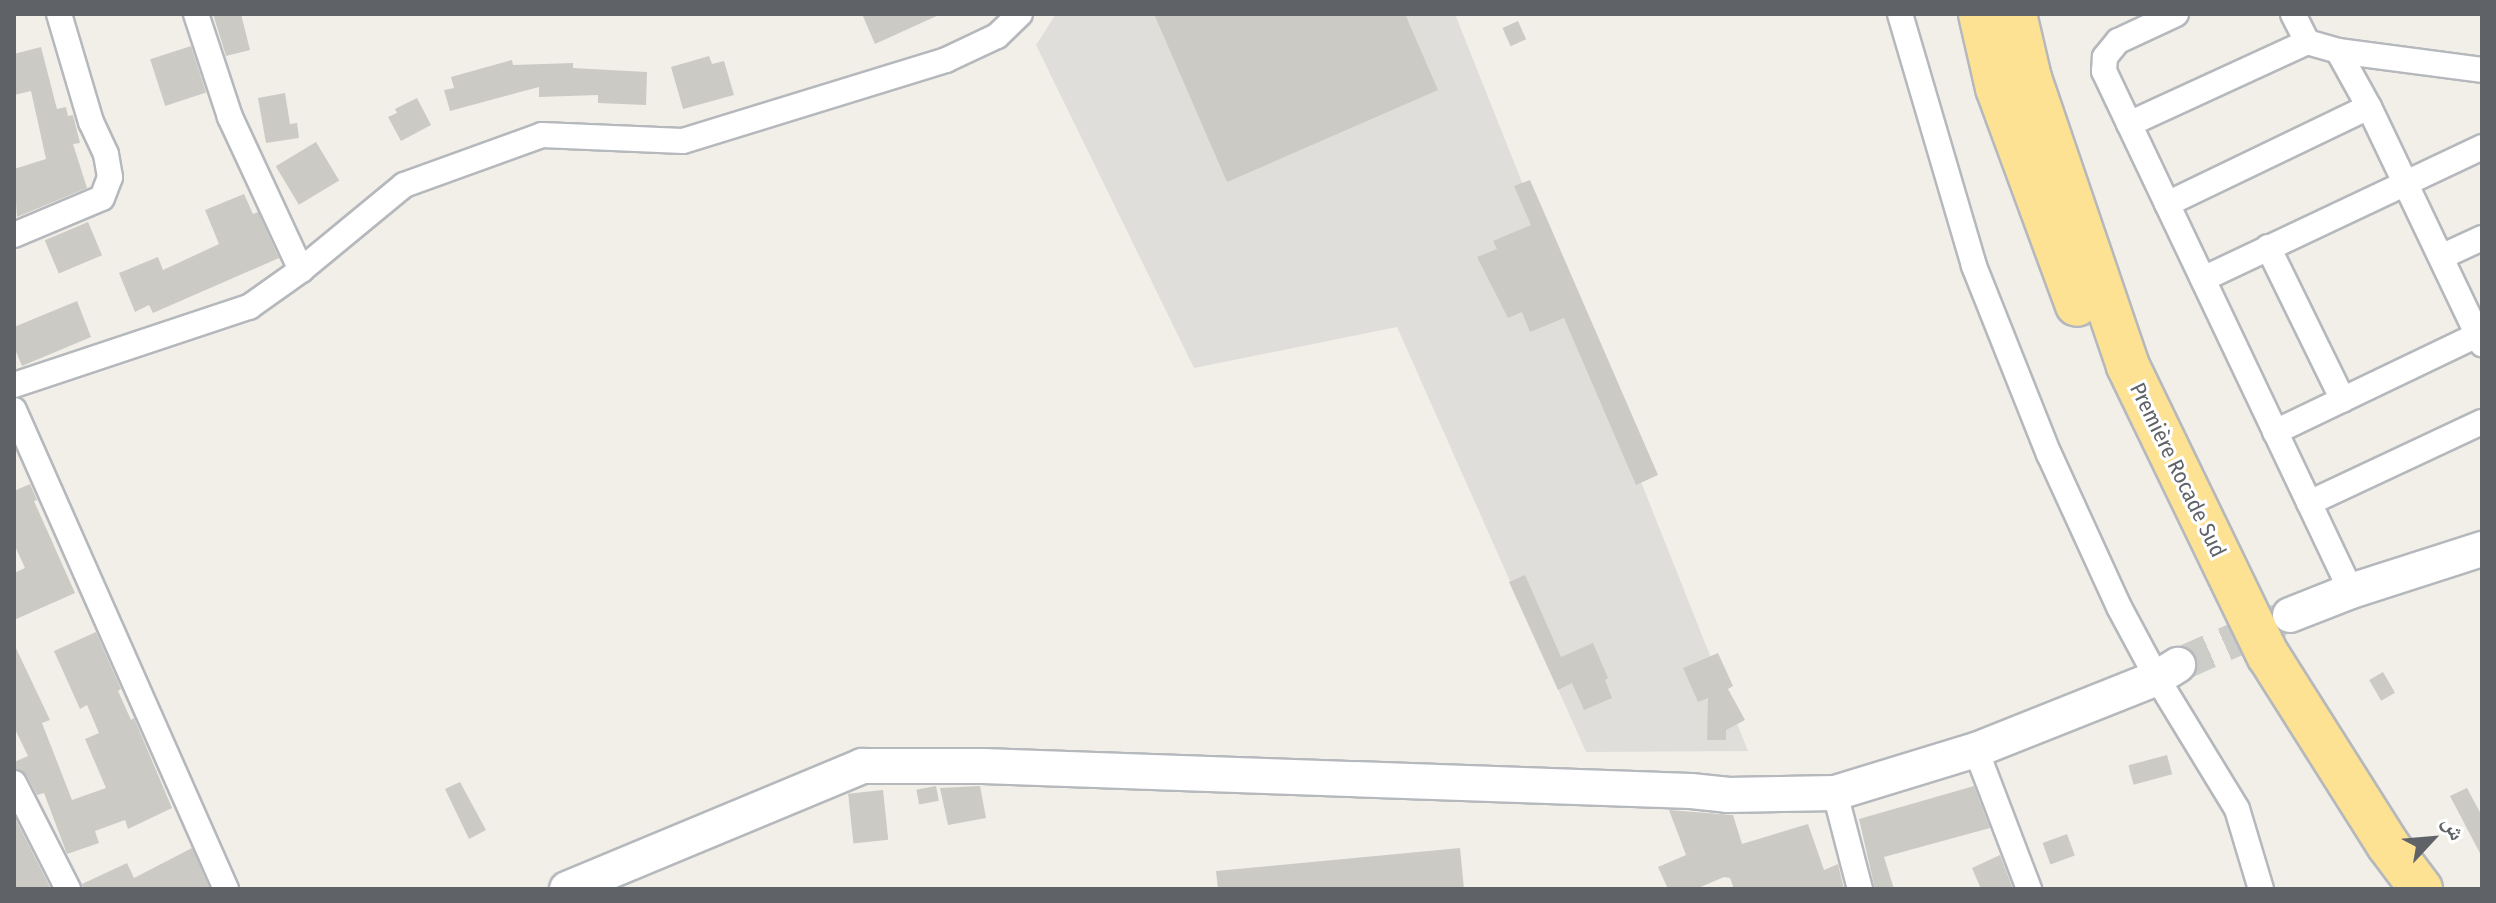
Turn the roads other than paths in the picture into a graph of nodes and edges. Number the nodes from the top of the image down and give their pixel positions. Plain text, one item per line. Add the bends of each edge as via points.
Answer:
1 (59, 14) edge
2 (196, 14) edge
3 (1020, 14) edge
4 (1900, 14) edge
5 (1980, 14) edge
6 (2015, 14) edge
7 (2176, 14) edge
8 (2293, 14) edge
9 (994, 25) edge
10 (2307, 42) junction
11 (2338, 51) junction
12 (2482, 70) edge
13 (2369, 107) junction
14 (2129, 124) junction
15 (2482, 147) edge
16 (2405, 181) junction
17 (2167, 204) junction
18 (14, 235) edge
19 (2482, 238) edge
20 (2268, 247) junction
21 (2441, 257) junction
22 (301, 270) junction
23 (2203, 279) junction
24 (2481, 338) edge
25 (14, 385) edge
26 (2343, 400) junction
27 (14, 410) edge
28 (2482, 422) edge
29 (2275, 432) junction
30 (2309, 503) junction
31 (2482, 549) edge
32 (2351, 591) junction
33 (2290, 615) tunnel mouth
34 (2167, 672) junction
35 (1976, 750) junction
36 (14, 783) edge
37 (1835, 793) junction
38 (68, 889) edge
39 (226, 889) edge
40 (567, 889) edge
41 (1860, 889) edge
42 (2029, 889) edge
43 (2261, 889) edge
44 (2387, 889) edge
45 (2421, 889) edge

1 - 18 street via 110,177 102,198
2 - 22 street via 230,117
3 - 9 street
4 - 34 street via 1974,266 2049,454 2119,607
5 - 44 highway, Première Rocade Sud via 1997,88 2103,376 2245,665
6 - 45 highway, Première Rocade Sud via 2030,78 2128,366 2268,655
7 - 14 street via 2118,41 2105,57 2104,71
8 - 10 street
9 - 22 street via 946,60 683,141 542,135 404,185
10 - 11 street
10 - 14 street
11 - 12 street
11 - 13 street
13 - 16 street
13 - 17 street
14 - 17 street
15 - 16 street
16 - 20 street
16 - 21 street
17 - 23 street
19 - 21 street
20 - 23 street
20 - 26 street
21 - 24 street
22 - 25 street via 249,307
23 - 29 street
24 - 26 street
26 - 29 street
27 - 39 street
28 - 30 street
29 - 30 street
30 - 32 street
31 - 32 main road
32 - 33 main road
34 - 35 main road
34 - 43 street via 2237,809
35 - 37 main road
35 - 42 street
36 - 38 street
37 - 40 main road via 1727,795 862,766
37 - 41 street

